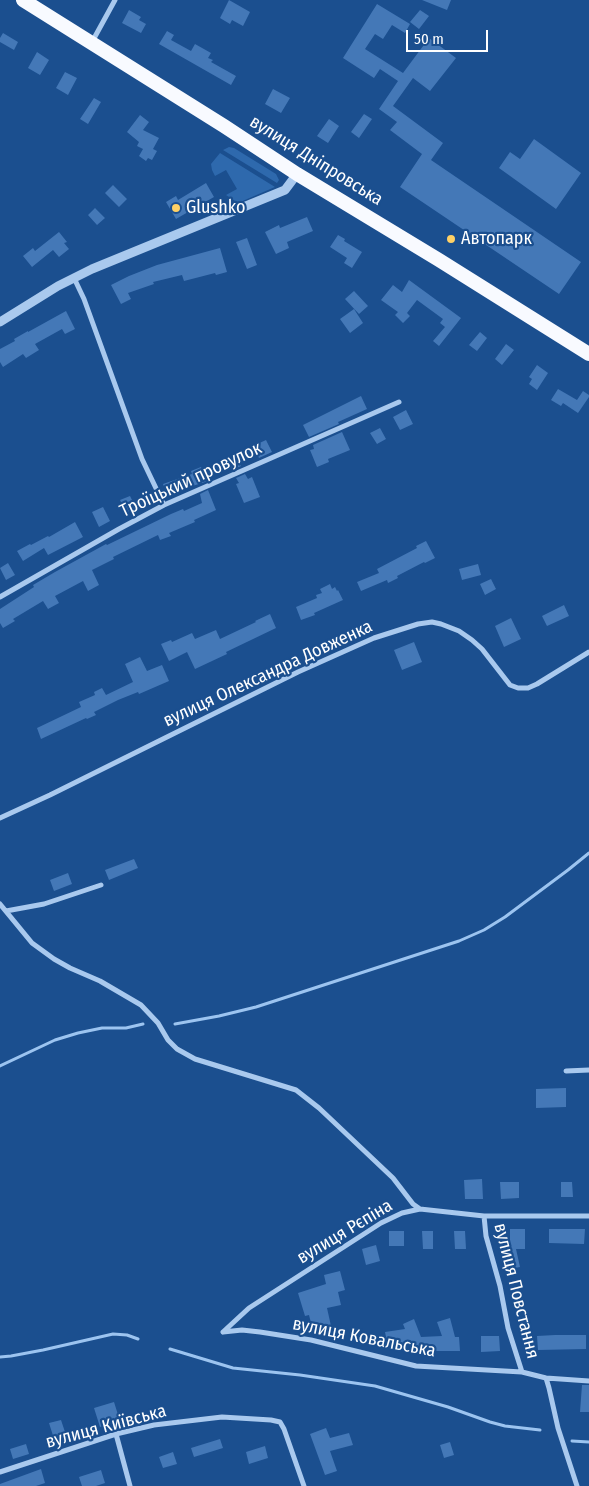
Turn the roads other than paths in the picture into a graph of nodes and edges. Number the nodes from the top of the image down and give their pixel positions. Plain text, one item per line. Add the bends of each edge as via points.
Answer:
1 (23, 0) edge
2 (116, 0) edge
3 (92, 43) junction
4 (297, 174) junction
5 (74, 278) junction
6 (0, 322) edge
7 (589, 354) edge
8 (399, 402) dead end
9 (164, 505) junction
10 (0, 597) edge
11 (589, 652) edge
12 (0, 818) edge
13 (101, 885) dead end
14 (0, 904) edge
15 (6, 911) junction
16 (589, 1070) edge
17 (566, 1071) dead end
18 (420, 1209) junction
19 (484, 1216) junction
20 (589, 1216) edge
21 (223, 1332) joint
22 (522, 1372) junction
23 (546, 1378) junction
24 (589, 1381) edge
25 (116, 1434) junction
26 (0, 1472) edge
27 (130, 1486) edge
28 (304, 1486) edge
29 (577, 1486) edge

1 - 3 highway, вулиця Дніпровська
2 - 3 street
3 - 4 highway, вулиця Дніпровська
4 - 5 street via 285,190
4 - 7 highway, вулиця Дніпровська
5 - 6 street
5 - 9 street via 142,459
8 - 9 street, Троїцький провулок
9 - 10 street, Троїцький провулок
11 - 12 street, вулиця Олександра Довженка via 537,684 518,688 510,685 482,649 459,631 432,622 418,624 374,638 298,672
13 - 15 street via 44,904
14 - 15 street
15 - 18 street via 32,943 54,959 141,1005 177,1049 194,1059 296,1090 393,1178 412,1204
16 - 17 street
18 - 19 street, вулиця Рєпіна
18 - 21 street, вулиця Рєпіна via 381,1223 249,1308
19 - 20 street, вулиця Рєпіна
19 - 22 street, вулиця Повстання via 508,1328
21 - 22 street, вулиця Ковальська via 242,1330 311,1340 416,1366
22 - 23 street, вулиця Ковальська
23 - 24 street, вулиця Ковальська
23 - 29 street, вулиця Повстання
25 - 26 street, вулиця Київська
25 - 27 street
25 - 28 street, вулиця Київська via 154,1424 222,1417 280,1422

